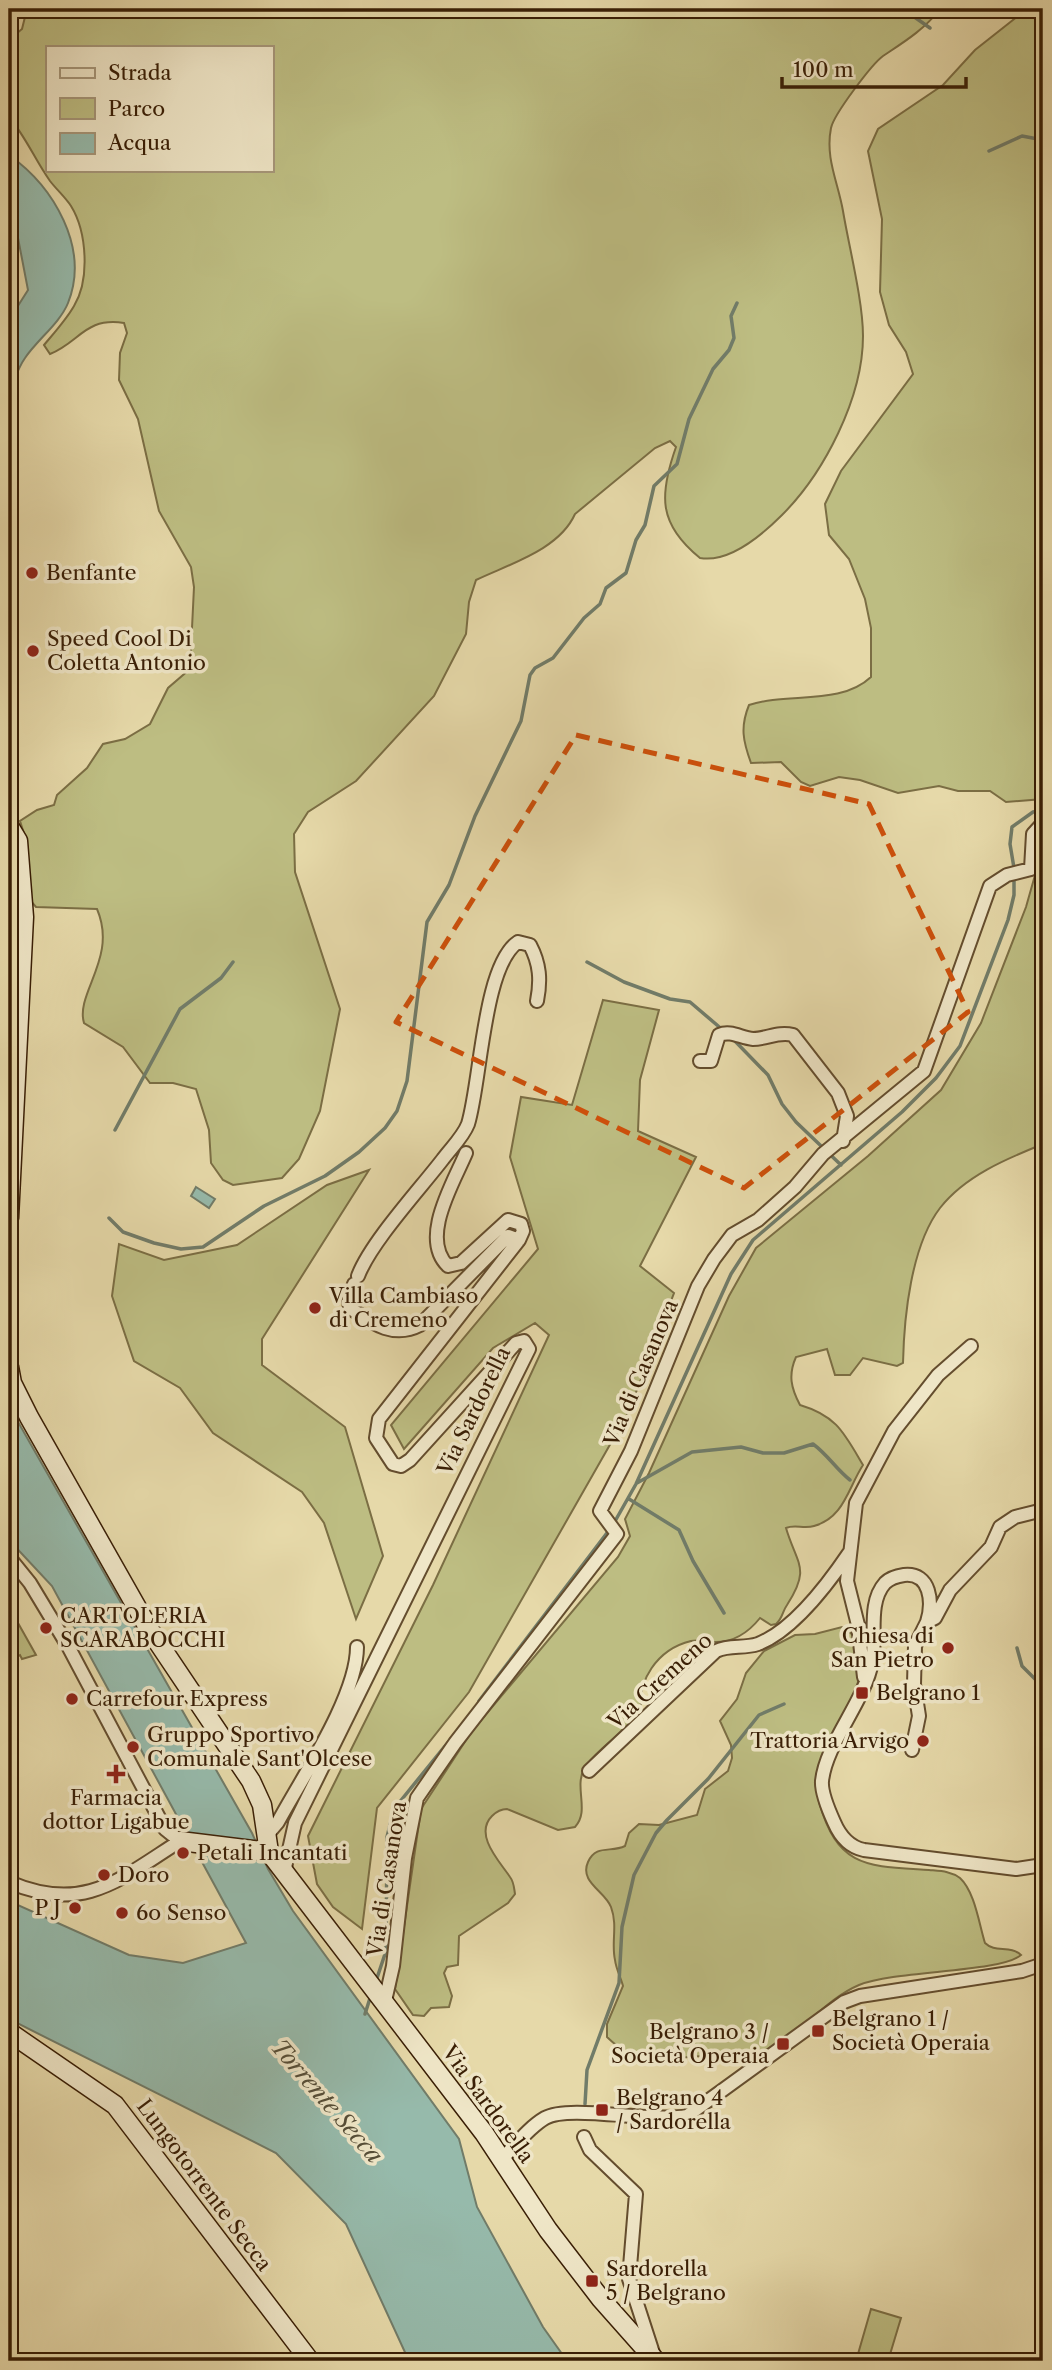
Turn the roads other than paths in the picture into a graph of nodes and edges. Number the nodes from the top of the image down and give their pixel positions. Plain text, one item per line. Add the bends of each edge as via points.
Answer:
1 (1043, 823) edge
2 (10, 828) edge
3 (537, 1001) dead end
4 (701, 1061) dead end
5 (843, 1140) junction
6 (466, 1153) dead end
7 (9, 1218) edge
8 (519, 1241) junction
9 (971, 1346) dead end
10 (9, 1367) edge
11 (1043, 1510) edge
12 (851, 1550) junction
13 (9, 1557) edge
14 (927, 1622) junction
15 (357, 1647) dead end
16 (864, 1687) junction
17 (912, 1750) dead end
18 (589, 1772) dead end
19 (184, 1840) junction
20 (265, 1846) junction
21 (1043, 1865) edge
22 (284, 1872) junction
23 (9, 1882) edge
24 (1043, 1965) edge
25 (385, 2001) junction
26 (9, 2032) edge
27 (584, 2137) dead end
28 (502, 2160) junction
29 (310, 2361) edge
30 (655, 2361) edge

1 - 5 street, Via di Casanova via 1033,834 1031,869 990,886 924,1071
2 - 7 main road via 18,841 24,895
3 - 8 street via 541,980 536,956 530,945 518,942 504,957 494,981 467,1128 374,1249 356,1280 350,1308 385,1330 412,1329 508,1236
4 - 5 street via 711,1061 719,1035 725,1032 753,1039 793,1035 838,1093 847,1116
5 - 25 street, Via di Casanova via 823,1154 758,1220 732,1235 714,1259 698,1286 631,1451 600,1511 617,1534 416,1798
6 - 8 street via 440,1210 437,1233 442,1260 448,1266 461,1263 511,1219 522,1227
8 - 22 street, Via Sardorella via 379,1419 376,1438 393,1464 401,1465 516,1343 523,1341 529,1346 356,1707 300,1813
9 - 12 street, Via Cremeno via 938,1375 894,1431 856,1503
10 - 20 main road, Via Sardorella via 29,1417 149,1629 250,1780 262,1805
11 - 14 street via 1015,1517 1000,1527 991,1547
12 - 16 street, Via Cremeno via 847,1581 864,1664
12 - 18 street, Via Cremeno via 822,1592 788,1623 758,1644 716,1651
13 - 19 street via 61,1635 166,1829
14 - 16 street via 931,1599 921,1579 913,1575 890,1578 882,1586 875,1608 872,1662
14 - 17 street via 915,1646 913,1675 919,1716
15 - 20 street via 346,1693
16 - 21 street via 822,1779 832,1818 847,1842 854,1848 915,1858 1016,1869
19 - 20 main road
19 - 23 street via 80,1896 35,1894
20 - 22 main road, Via Sardorella
22 - 25 main road, Via Sardorella
24 - 28 street via 860,1996 844,2002 687,2116 552,2115 529,2130
25 - 28 main road, Via Sardorella
26 - 29 main road, Lungotorrente Secca via 115,2105
27 - 30 street via 590,2150 636,2194 629,2278
28 - 30 main road, Via Sardorella via 556,2240

